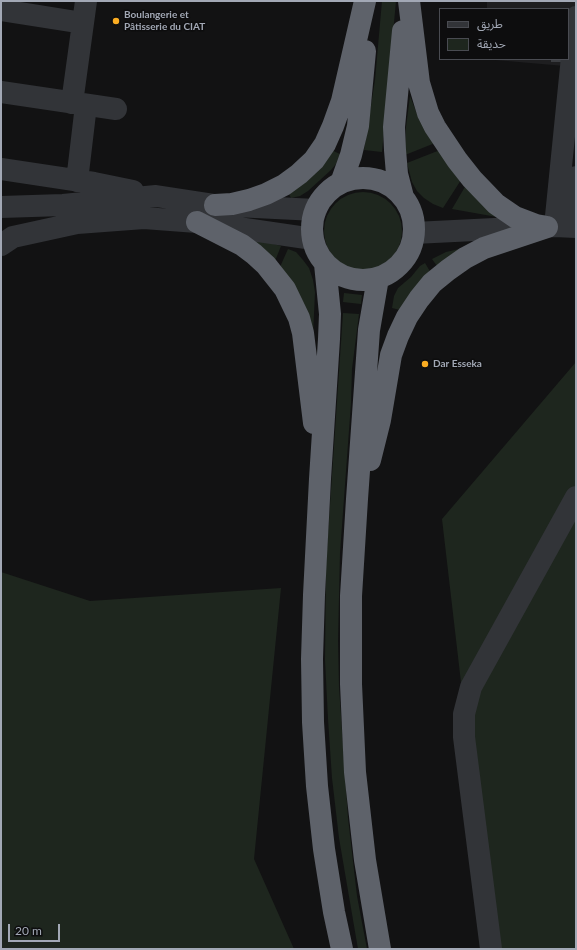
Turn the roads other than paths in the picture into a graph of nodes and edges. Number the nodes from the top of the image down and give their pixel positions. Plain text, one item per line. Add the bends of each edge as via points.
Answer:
1 (86, 1) edge
2 (365, 1) edge
3 (369, 1) edge
4 (408, 1) edge
5 (1, 10) edge
6 (576, 17) edge
7 (83, 23) junction
8 (1, 92) edge
9 (79, 104) junction
10 (116, 109) dead end
11 (1, 169) edge
12 (576, 178) edge
13 (77, 181) junction
14 (340, 183) junction
15 (156, 196) junction
16 (403, 197) junction
17 (215, 205) junction
18 (1, 207) edge
19 (316, 210) junction
20 (197, 222) junction
21 (563, 227) edge
22 (414, 233) junction
23 (313, 240) junction
24 (1, 245) edge
25 (325, 264) junction
26 (378, 278) junction
27 (320, 479) junction
28 (576, 497) edge
29 (357, 499) junction
30 (342, 949) edge
31 (380, 949) edge
32 (491, 949) edge

1 - 7 street
2 - 17 highway via 342,101 325,144 314,160 284,185 266,194 232,204
3 - 14 highway via 358,126 351,155
4 - 16 highway via 394,127 398,174
4 - 21 highway via 419,83 435,127 467,173 496,204 515,217 531,223
5 - 7 street
6 - 21 street
7 - 9 street
8 - 9 street
9 - 10 street
9 - 13 street
11 - 13 street
12 - 21 street
13 - 15 street
14 - 16 highway via 351,179 374,179 395,189
14 - 19 highway via 330,190
15 - 17 street
15 - 18 street via 63,205
16 - 22 highway via 414,220
17 - 19 street
19 - 23 highway via 312,224
20 - 23 street
20 - 24 street via 144,218 76,223 12,237
20 - 27 highway via 254,254 276,277 292,303 299,318 306,348
21 - 22 street
21 - 29 highway via 484,248 448,270 432,283 419,299 407,317 391,355 374,446
22 - 26 highway via 411,248 403,261 392,272
23 - 25 highway
25 - 26 highway via 336,273 350,279
25 - 27 highway via 330,339
26 - 29 highway via 369,330
27 - 30 highway via 312,659 313,722 324,849
28 - 32 street via 472,687 464,714 464,737
29 - 31 highway via 351,596 351,684 355,765 365,860

